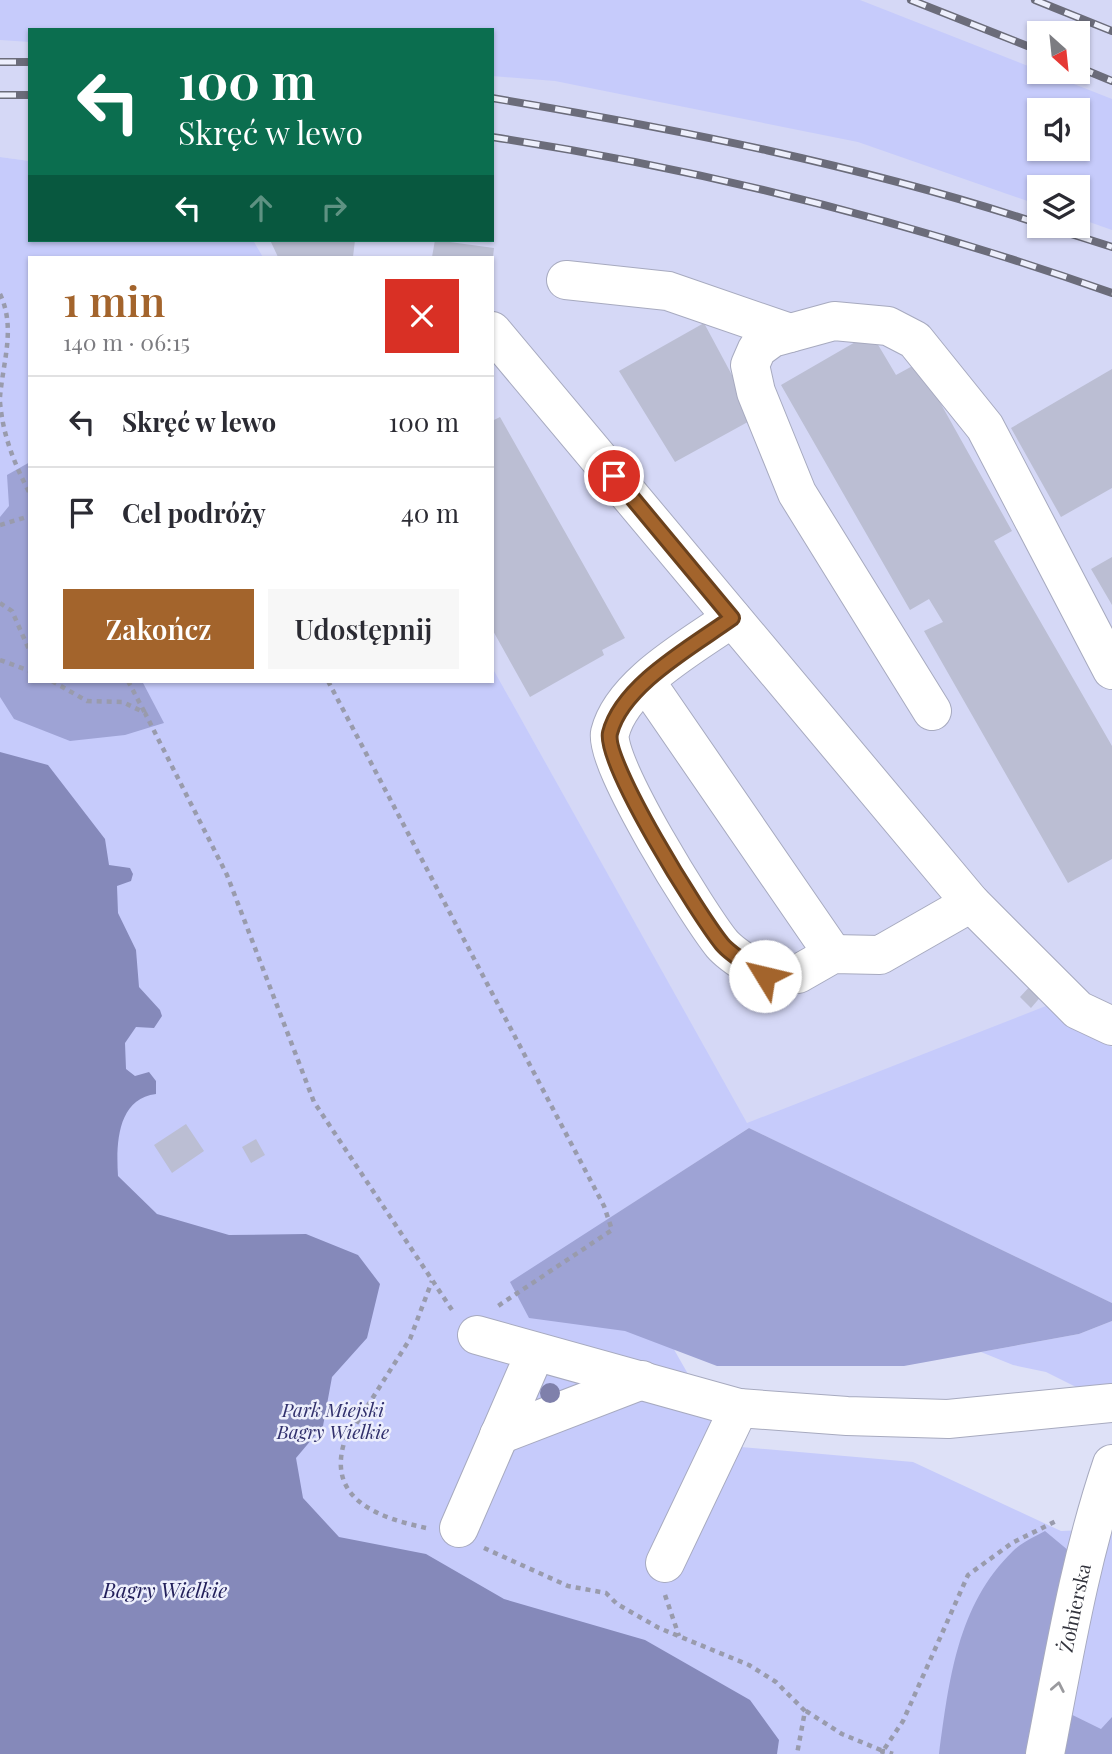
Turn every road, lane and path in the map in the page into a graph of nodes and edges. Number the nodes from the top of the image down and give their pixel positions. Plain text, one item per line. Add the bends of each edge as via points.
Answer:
1 (566, 280) dead end
2 (0, 294) edge
3 (494, 333) edge
4 (790, 333) junction
5 (0, 397) edge
6 (0, 402) edge
7 (28, 490) edge
8 (28, 517) edge
9 (0, 525) edge
10 (0, 603) edge
11 (732, 618) junction
12 (28, 647) edge
13 (0, 660) edge
14 (28, 670) edge
15 (1112, 670) edge
16 (646, 682) junction
17 (54, 683) edge
18 (129, 683) edge
19 (329, 683) edge
20 (932, 710) dead end
21 (145, 713) junction
22 (971, 903) junction
23 (833, 954) junction
24 (1112, 1026) edge
25 (433, 1281) junction
26 (477, 1335) junction
27 (535, 1353) junction
28 (642, 1380) junction
29 (1112, 1403) edge
30 (739, 1408) junction
31 (499, 1435) junction
32 (1112, 1464) edge
33 (1094, 1517) junction
34 (456, 1535) junction
35 (664, 1563) dead end
36 (805, 1711) junction
37 (883, 1753) edge
38 (797, 1754) edge
39 (893, 1754) edge
40 (1045, 1754) edge

1 - 4 street via 668,291
2 - 5 path via 10,334
3 - 11 street
4 - 15 street via 834,321 888,326 915,340 985,427
4 - 20 street via 757,349 750,365 756,392 797,493
6 - 7 path via 5,438
8 - 9 path
10 - 12 path via 12,611
11 - 16 street
11 - 22 street
13 - 14 path
16 - 23 street
16 - 23 street via 631,693 610,735 615,765 723,946 765,976 798,974
17 - 21 path via 86,701 123,702
18 - 21 path
19 - 26 path via 604,1206 612,1230 493,1309
21 - 25 path via 227,875 314,1102
22 - 23 street via 880,955
22 - 24 street via 1078,1010
25 - 26 path via 463,1325
25 - 34 path via 410,1339 344,1443 338,1461 343,1483 375,1513
26 - 27 street
27 - 28 street
27 - 31 street
28 - 30 street
28 - 31 street
29 - 30 street via 948,1419
30 - 35 street
31 - 34 street
32 - 33 street, Żołnierska
33 - 37 path via 1055,1520 1012,1542 968,1575 904,1721
40 -> 33 street, Żołnierska
34 - 36 path via 568,1586 606,1593 659,1628 749,1665 776,1682
36 - 37 path
36 - 38 path
37 - 39 path

